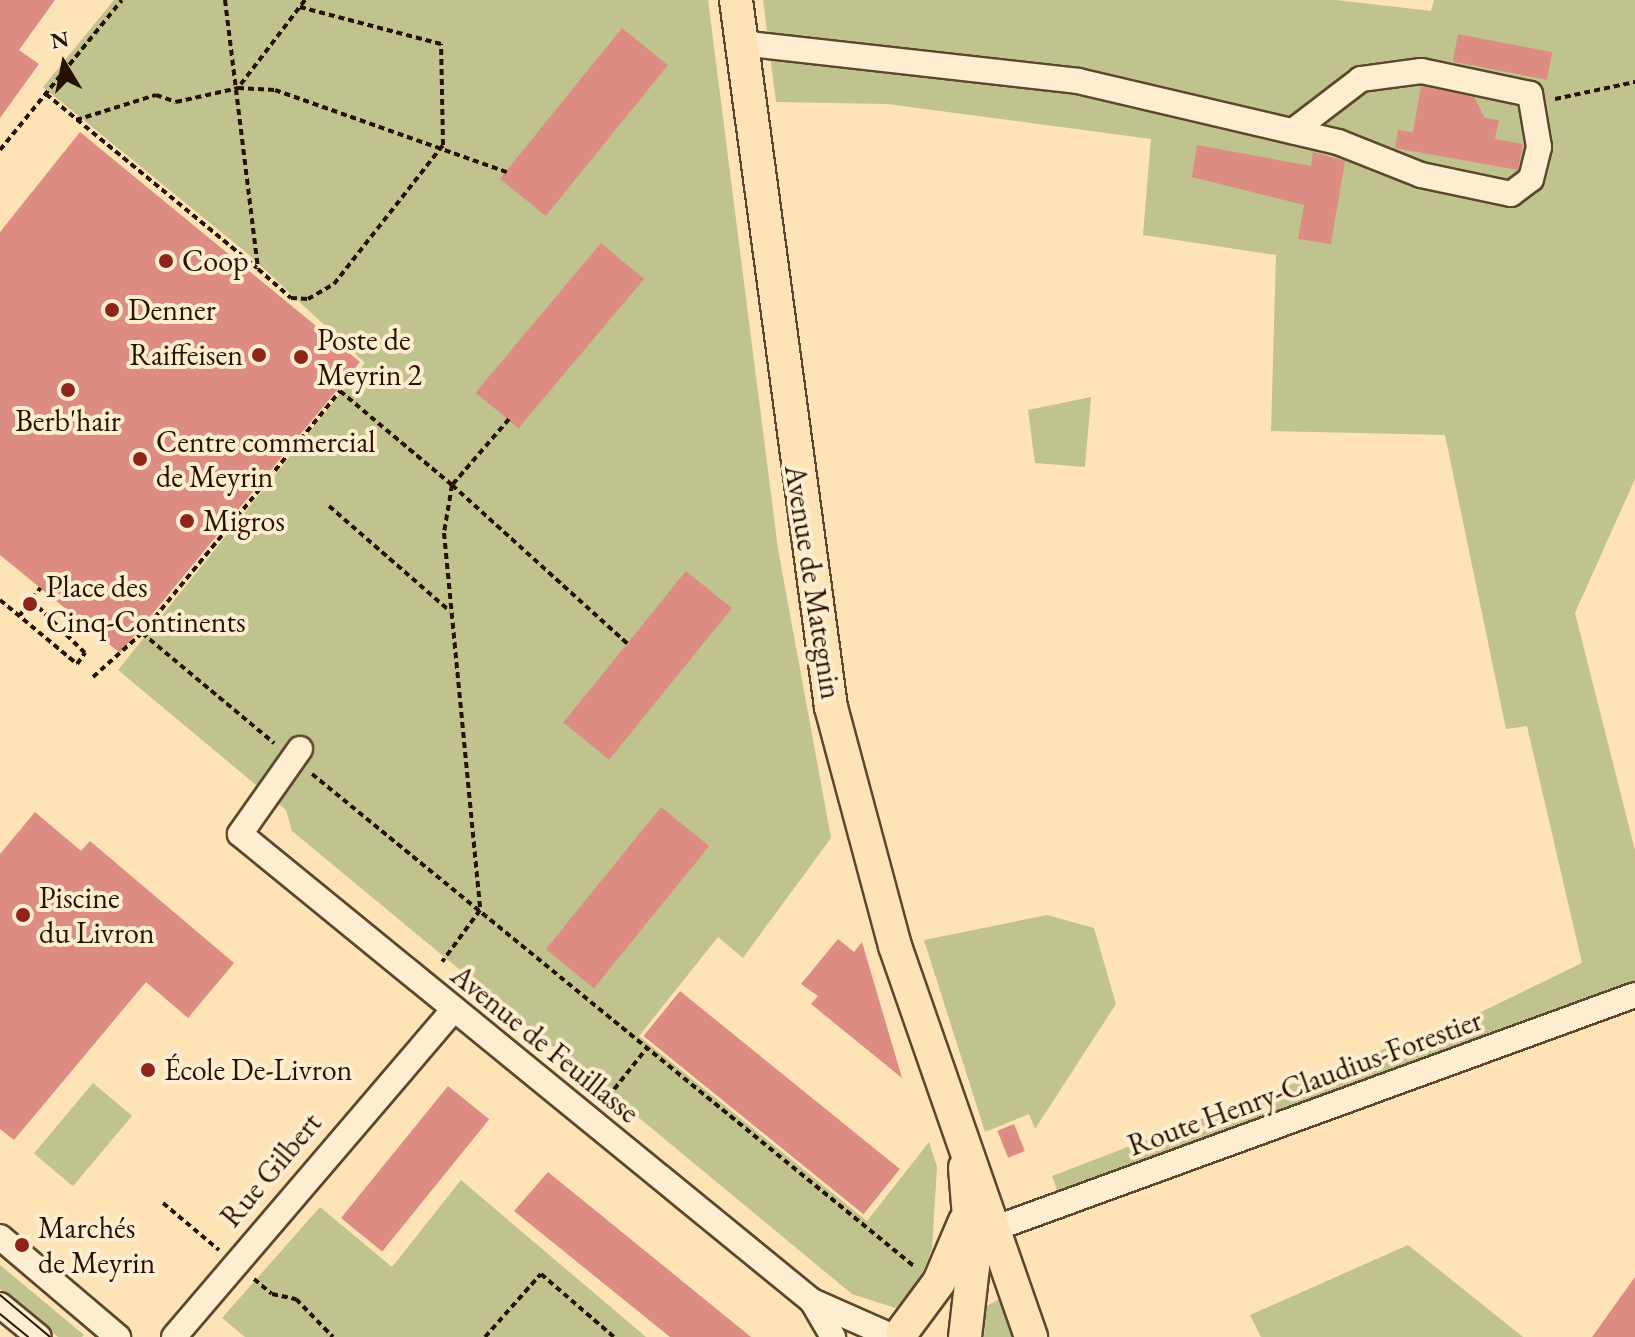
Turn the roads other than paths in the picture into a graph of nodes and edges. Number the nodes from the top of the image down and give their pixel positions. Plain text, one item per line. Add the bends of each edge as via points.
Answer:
1 (736, 0) edge
2 (740, 43) junction
3 (1293, 131) junction
4 (300, 749) dead end
5 (1634, 997) edge
6 (452, 1011) junction
7 (963, 1148) junction
8 (968, 1213) junction
9 (996, 1228) junction
10 (0, 1237) edge
11 (812, 1301) junction
12 (0, 1305) edge
13 (904, 1336) edge
14 (39, 1337) edge
15 (118, 1337) edge
16 (174, 1337) edge
17 (833, 1337) edge
18 (965, 1337) edge
19 (1031, 1337) edge

1 - 2 main road, Avenue de Mategnin
2 - 3 street via 1019,72
2 - 7 main road, Avenue de Mategnin via 831,707 888,924
3 - 3 street via 1421,175 1511,194 1524,189 1537,161 1530,94 1437,74 1385,74 1347,86
4 - 6 street, Avenue de Feuillasse via 240,834
5 - 9 street, Route Henry-Claudius-Forestier
6 - 11 street, Avenue de Feuillasse
6 - 16 street, Rue Gilbert
7 - 8 main road, Avenue de Mategnin
7 - 9 main road, Avenue de Mategnin
8 - 13 main road, Avenue de Mategnin via 939,1282
8 - 18 main road, Avenue de Mategnin via 973,1267
9 - 19 main road, Avenue de Mategnin
10 - 15 street
11 - 13 street, Avenue de Feuillasse
11 - 17 street, Avenue de Feuillasse
12 - 14 street

